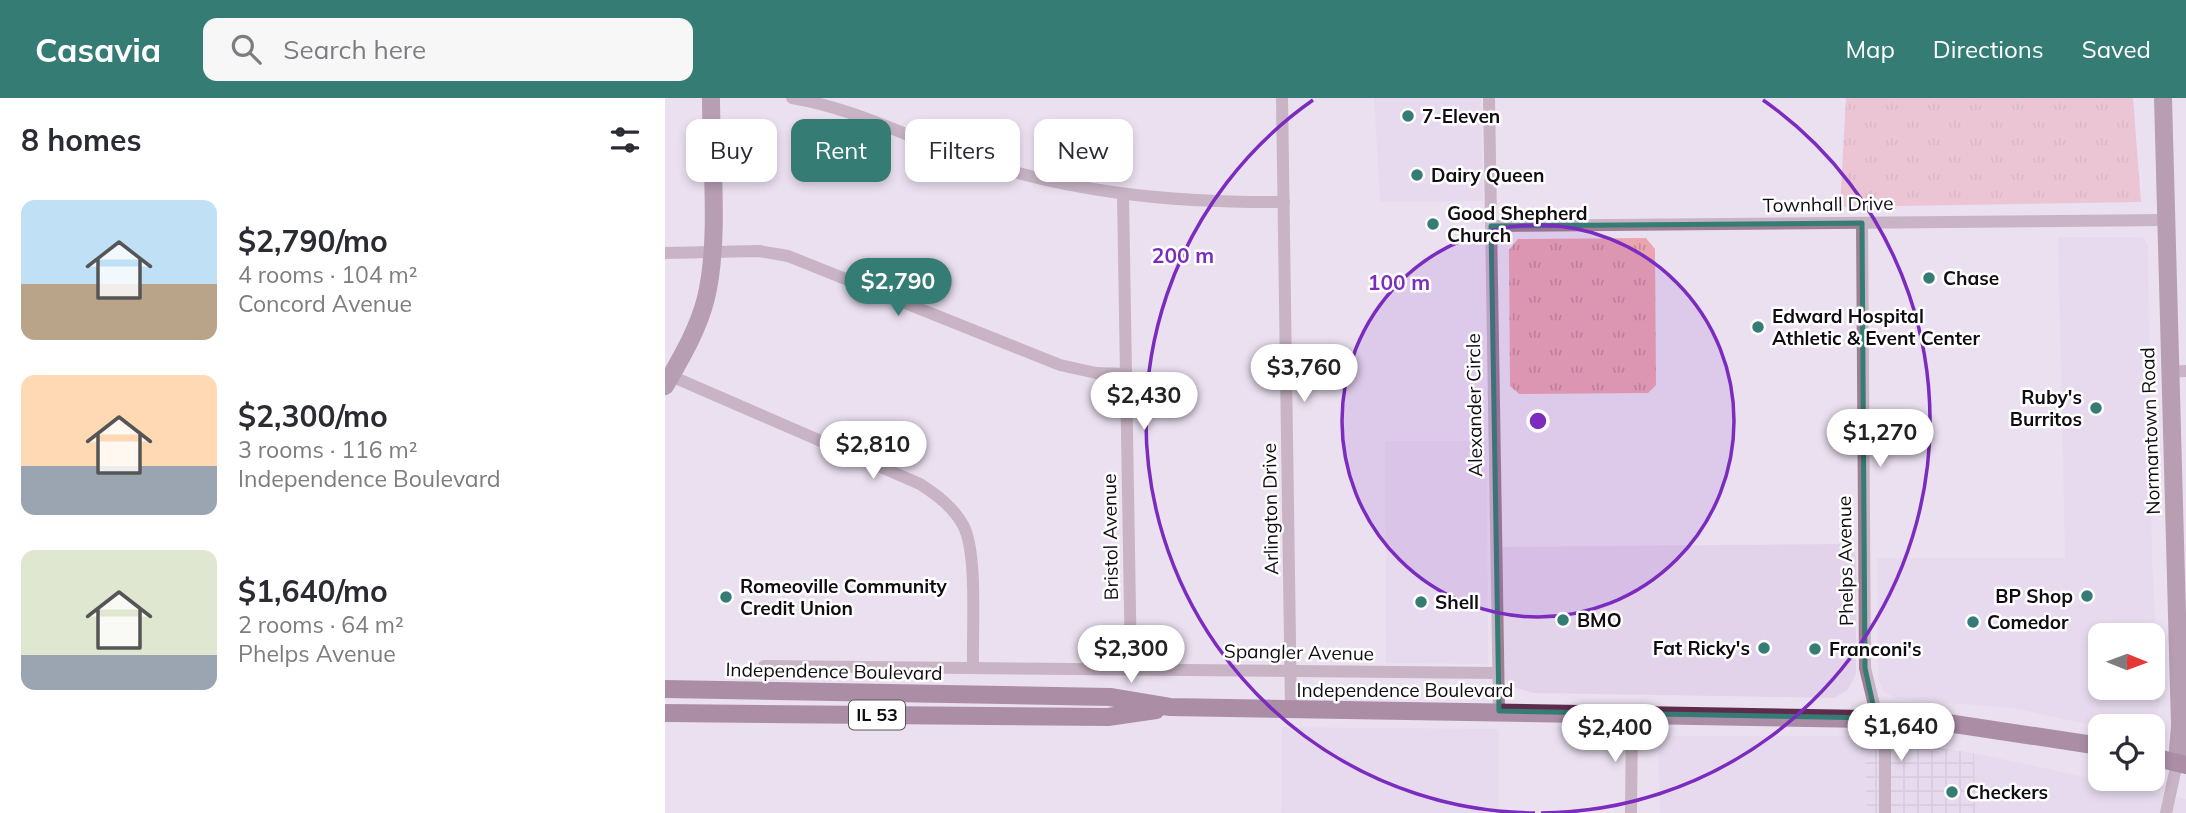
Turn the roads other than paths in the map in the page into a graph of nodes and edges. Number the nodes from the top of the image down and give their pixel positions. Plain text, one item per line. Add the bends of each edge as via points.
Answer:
1 (711, 98) edge
2 (792, 98) edge
3 (1282, 98) edge
4 (1489, 98) edge
5 (2163, 98) edge
6 (1123, 195) junction
7 (1284, 202) junction
8 (2165, 220) junction
9 (1862, 223) junction
10 (1491, 226) junction
11 (712, 252) junction
12 (665, 253) edge
13 (2178, 372) edge
14 (1126, 374) junction
15 (668, 381) edge
16 (764, 666) dead end
17 (973, 666) junction
18 (1131, 669) junction
19 (1291, 671) junction
20 (1498, 673) junction
21 (665, 689) edge
22 (1170, 707) junction
23 (1291, 710) junction
24 (1499, 711) junction
25 (665, 713) edge
26 (1632, 715) junction
27 (1876, 718) junction
28 (2088, 744) edge
29 (2181, 764) edge
30 (1631, 813) edge
31 (1885, 813) edge
32 (2166, 813) edge

1 - 11 main road
2 - 6 street via 855,112 1029,177
3 - 7 street, Arlington Drive
4 - 10 street, Alexander Circle
5 - 8 main road, Normantown Road
6 - 7 street via 1199,202
6 - 14 street, Bristol Avenue
7 - 19 street, Arlington Drive
8 - 9 street, Townhall Drive
8 - 13 main road, Normantown Road
9 - 10 street, Townhall Drive
9 - 27 street, Phelps Avenue via 1865,668
10 - 20 street, Alexander Circle
11 - 12 street
11 - 14 street via 788,256 1060,365
11 - 15 main road via 706,298 694,334
13 - 29 main road, Normantown Road
14 - 18 street, Bristol Avenue
15 - 17 street via 920,484 945,501 964,527 971,559
16 - 17 street, Spangler Avenue
17 - 18 street, Spangler Avenue
18 - 19 street, Spangler Avenue
19 - 20 street, Spangler Avenue
19 - 23 street, Arlington Drive
20 - 24 street, Alexander Circle
21 - 22 main road, Independence Boulevard / IL 53 via 1110,697
22 - 23 main road, Independence Boulevard / IL 53
22 - 25 main road, Independence Boulevard / IL 53 via 1108,717
23 - 24 main road, Independence Boulevard / IL 53
24 - 26 main road, Independence Boulevard / IL 53
26 - 27 main road, Independence Boulevard / IL 53
26 - 30 street
27 - 28 main road, Independence Boulevard / IL 53 via 1976,725
27 - 31 street, Phelps Avenue via 1885,750
29 - 32 street

